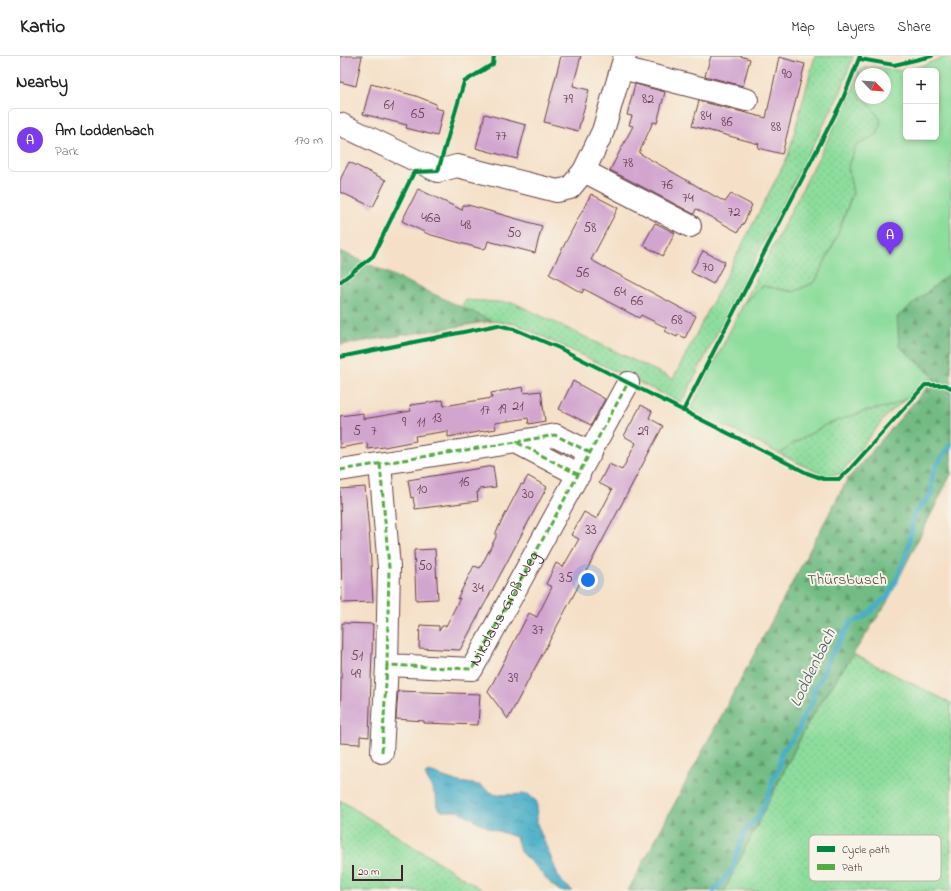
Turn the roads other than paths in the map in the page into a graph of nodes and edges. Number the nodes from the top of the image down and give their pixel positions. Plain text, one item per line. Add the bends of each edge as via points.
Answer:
1 (623, 62) edge
2 (747, 100) dead end
3 (340, 124) edge
4 (584, 170) junction
5 (690, 226) dead end
6 (628, 383) dead end
7 (516, 442) junction
8 (591, 453) junction
9 (380, 464) junction
10 (340, 470) edge
11 (579, 475) junction
12 (387, 665) junction
13 (382, 752) dead end

1 - 2 street
1 - 4 street via 603,131
3 - 4 street via 438,171 457,166 557,191 570,188
4 - 5 street
6 - 8 street, Nikolaus-Groß-Weg
7 - 8 street via 555,435
7 - 9 street
7 - 11 street
8 - 11 street, Nikolaus-Groß-Weg
9 - 10 street
9 - 12 street via 389,567
11 - 12 street, Nikolaus-Groß-Weg via 472,669
12 - 13 street

